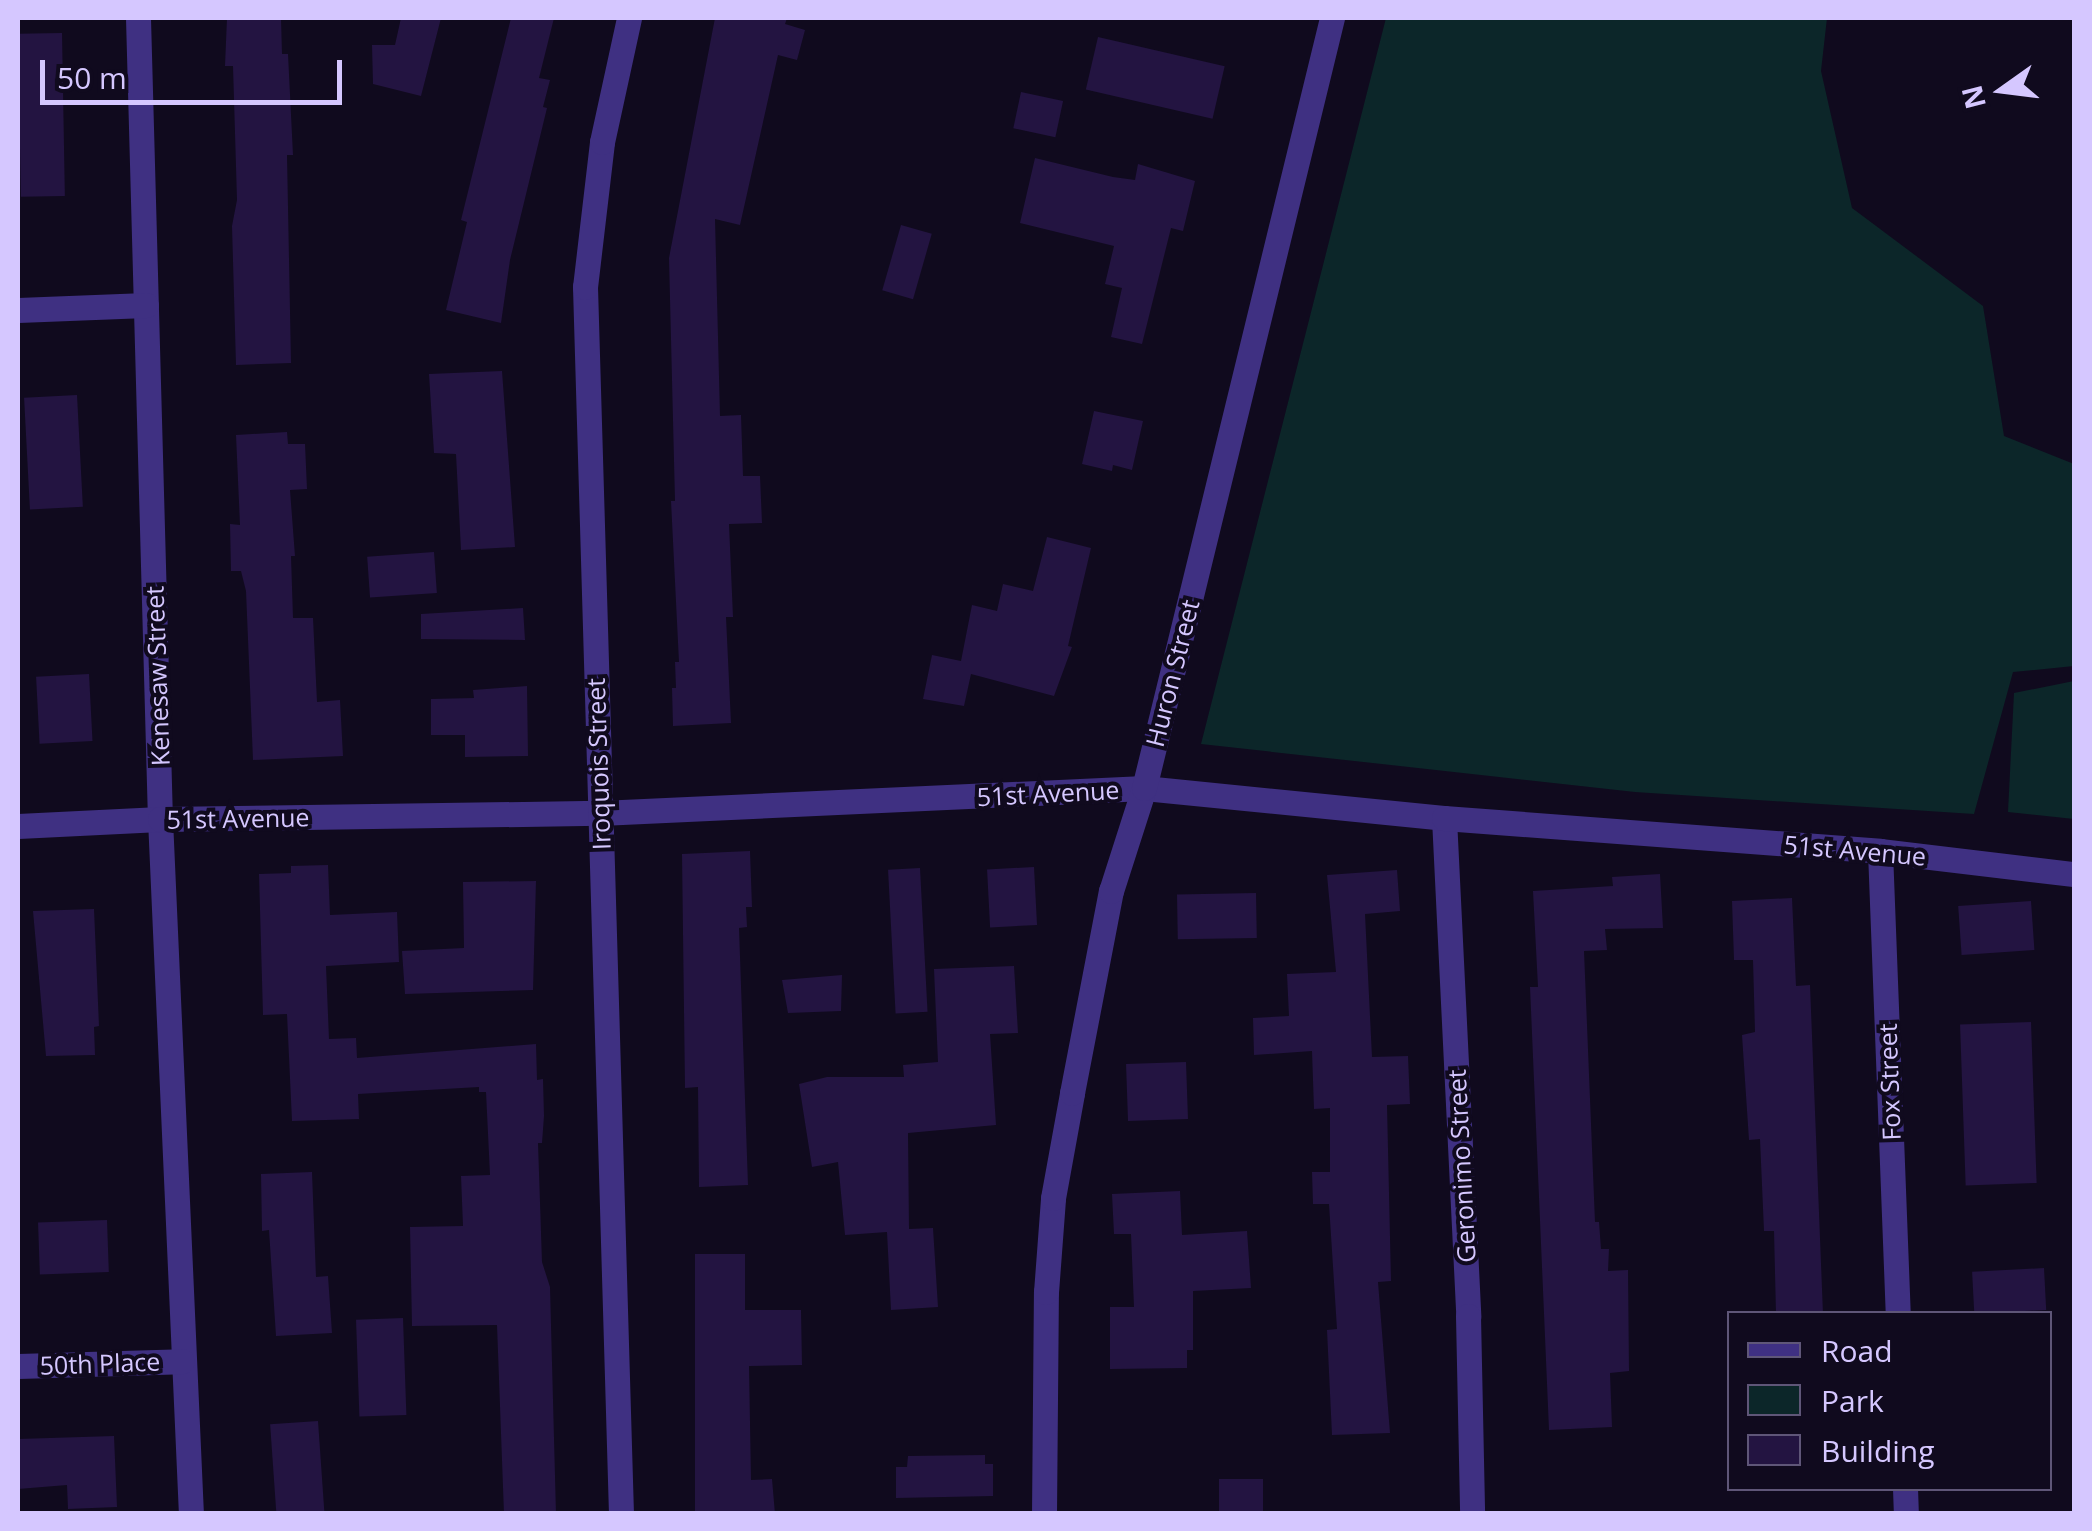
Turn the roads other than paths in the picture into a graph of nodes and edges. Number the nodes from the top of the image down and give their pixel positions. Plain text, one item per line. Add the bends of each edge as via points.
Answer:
1 (138, 18) edge
2 (629, 18) edge
3 (1332, 18) edge
4 (146, 305) junction
5 (18, 310) edge
6 (1144, 788) junction
7 (600, 813) junction
8 (1444, 818) junction
9 (160, 819) junction
10 (18, 826) edge
11 (1880, 850) junction
12 (2074, 874) edge
13 (1898, 1311) edge
14 (182, 1361) junction
15 (18, 1366) edge
16 (191, 1514) edge
17 (621, 1514) edge
18 (1044, 1514) edge
19 (1472, 1514) edge

1 - 4 street, Kenesaw Street
2 - 7 street, Iroquois Street via 602,142 584,287
3 - 6 street, Huron Street
4 - 5 street
4 - 9 street, Kenesaw Street
6 - 7 street, 51st Avenue
6 - 8 street, 51st Avenue
6 - 18 street, Huron Street via 1112,891 1053,1198
7 - 9 street, 51st Avenue
7 - 17 street, Iroquois Street
8 - 11 street, 51st Avenue
8 - 19 street, Geronimo Street
9 - 10 street, 51st Avenue
9 - 14 street, Kenesaw Street
11 - 12 street, 51st Avenue
11 - 13 street, Fox Street
14 - 15 street, 50th Place
14 - 16 street, Kenesaw Street

